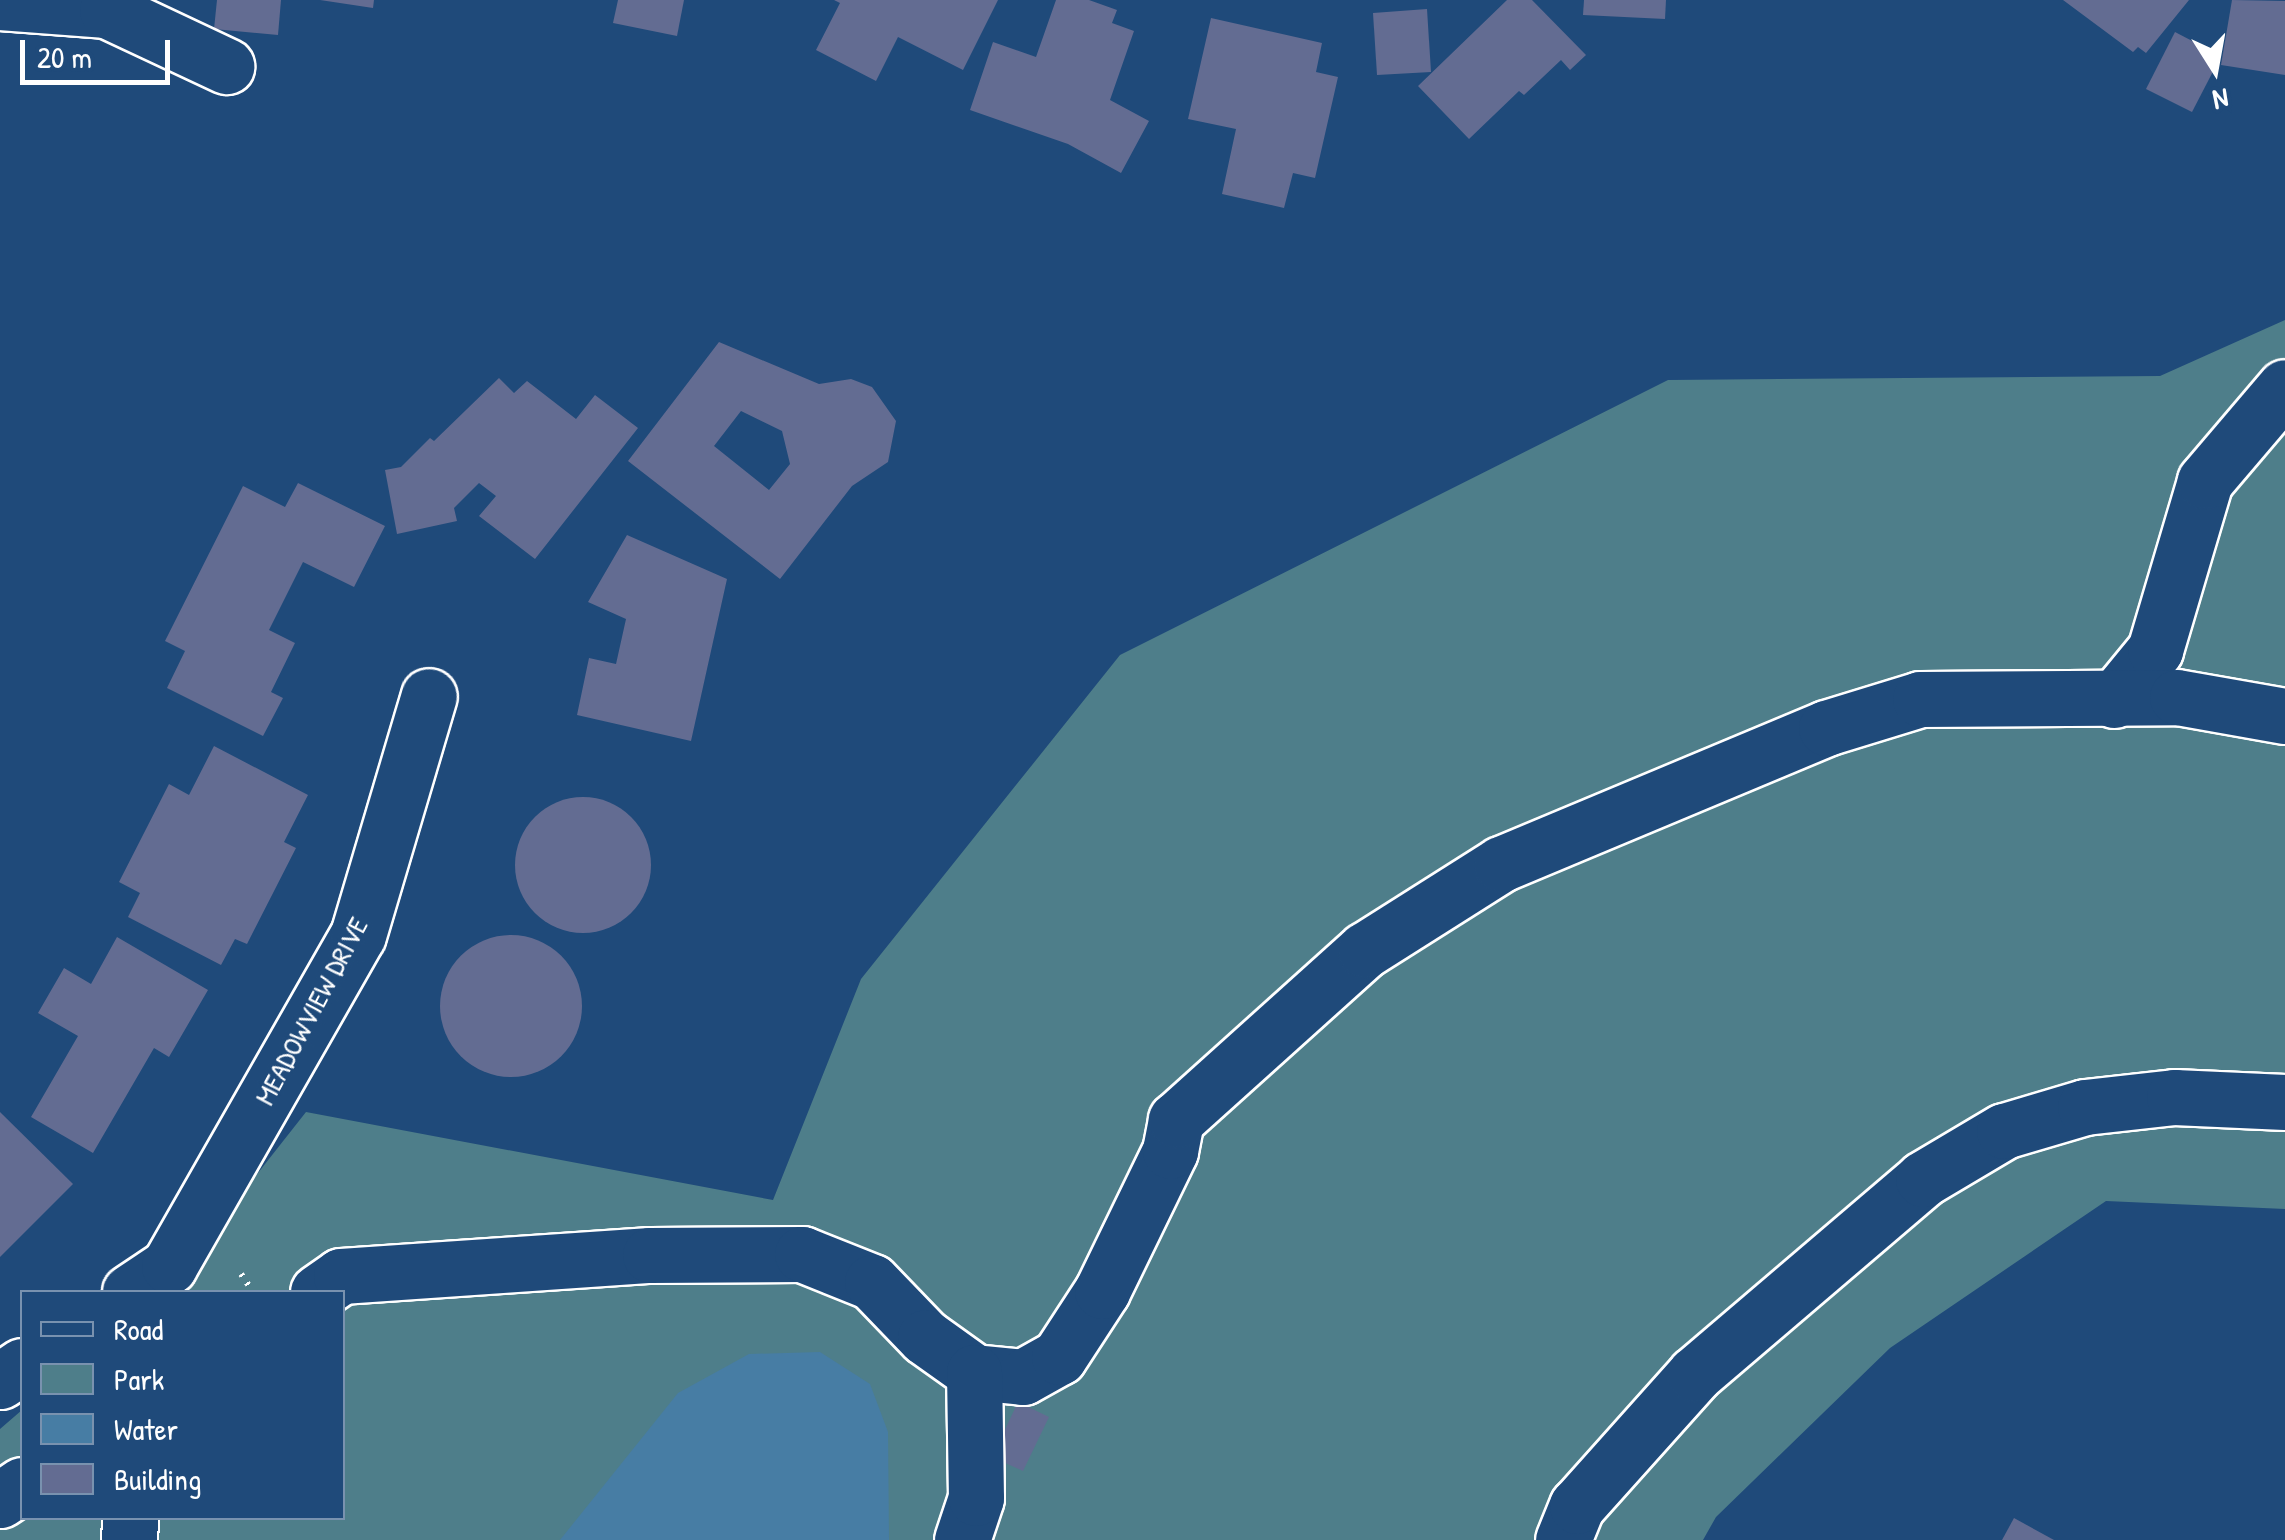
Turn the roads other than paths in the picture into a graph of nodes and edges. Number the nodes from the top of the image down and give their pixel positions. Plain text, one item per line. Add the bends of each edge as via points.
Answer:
1 (0, 2) edge
2 (226, 66) dead end
3 (2285, 387) edge
4 (429, 696) dead end
5 (2114, 700) junction
6 (2285, 716) edge
7 (2285, 1102) edge
8 (133, 1290) edge
9 (321, 1290) edge
10 (974, 1372) junction
11 (962, 1540) edge
12 (1563, 1540) edge

1 - 2 street via 106,10
3 - 5 street via 2268,399 2205,481 2155,650
4 - 8 street, MEADOWVIEW DRIVE via 358,936 169,1266
5 - 6 street via 2176,697
5 - 10 street via 1920,699 1826,728 1501,864 1365,950 1176,1120 1170,1151 1119,1256 1059,1357 1023,1377
7 - 12 street via 2174,1097 2085,1106 2004,1131 1923,1180 1695,1374 1577,1506
9 - 10 street via 341,1276 650,1255 802,1254 872,1282 925,1337
10 - 11 street via 976,1498

